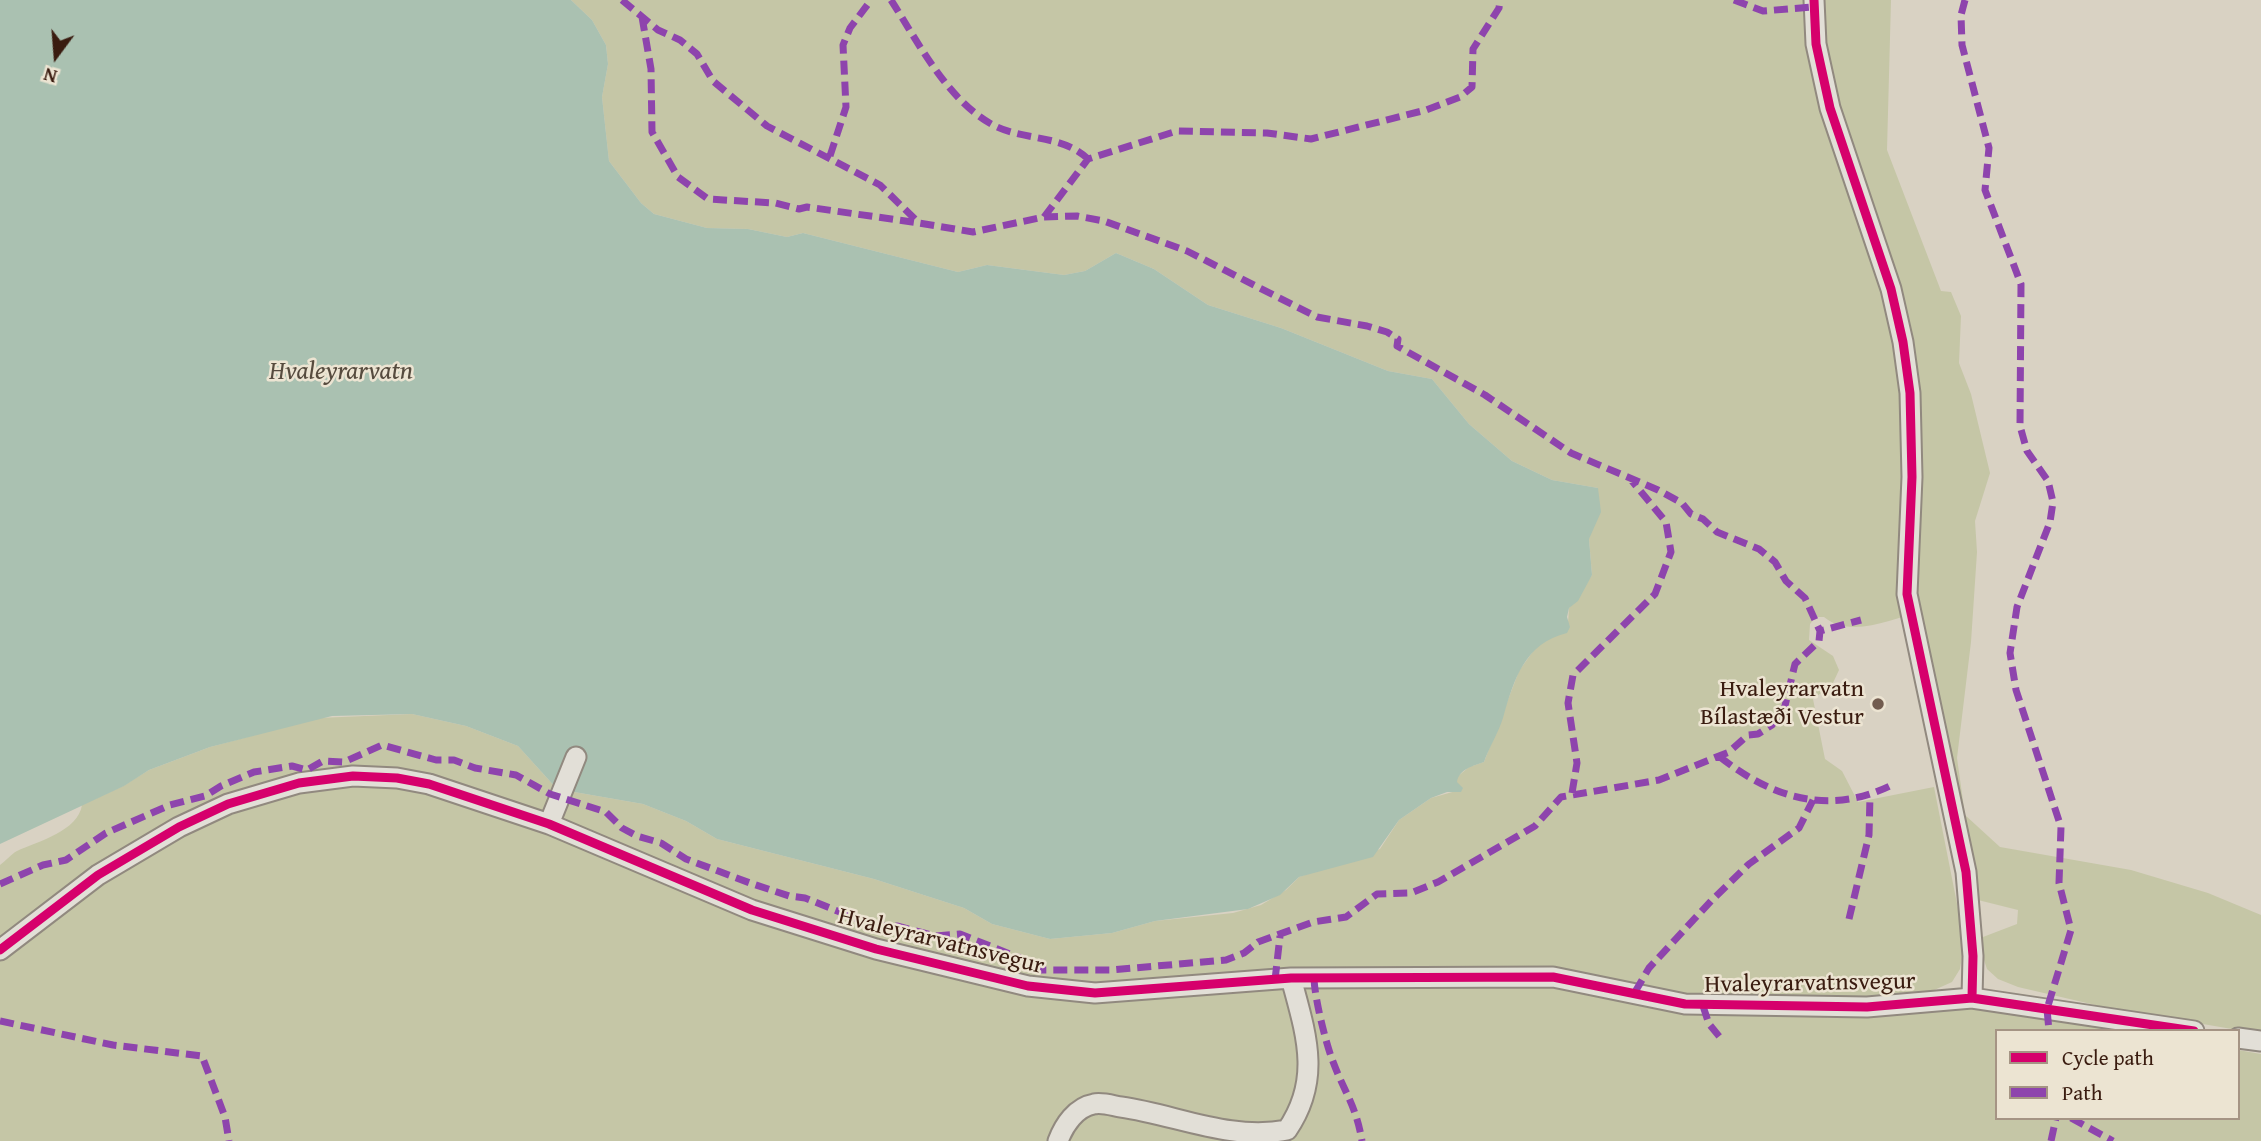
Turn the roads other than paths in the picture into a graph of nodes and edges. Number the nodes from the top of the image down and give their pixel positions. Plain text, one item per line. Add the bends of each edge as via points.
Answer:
1 (1814, 0) edge
2 (576, 757) dead end
3 (549, 824) junction
4 (0, 950) edge
5 (1291, 978) junction
6 (1972, 998) junction
7 (2180, 1029) edge
8 (2240, 1038) edge
9 (2261, 1041) edge
10 (1058, 1141) edge

1 - 6 street via 1816,44 1830,108 1891,289 1903,342 1910,405 1907,594 1966,873
2 - 3 street
3 - 4 street, Hvaleyrarvatnsvegur via 397,778 354,776 299,783 228,804 179,827 98,875
3 - 5 street, Hvaleyrarvatnsvegur via 752,910 876,949 1028,986 1095,993
5 - 6 street, Hvaleyrarvatnsvegur via 1553,977 1703,1006 1867,1007
5 - 10 street via 1307,1037 1308,1083 1300,1112 1287,1130 1267,1135 1217,1131 1134,1109 1094,1104 1071,1116
6 - 7 street, Hvaleyrarvatnsvegur
8 - 9 street

